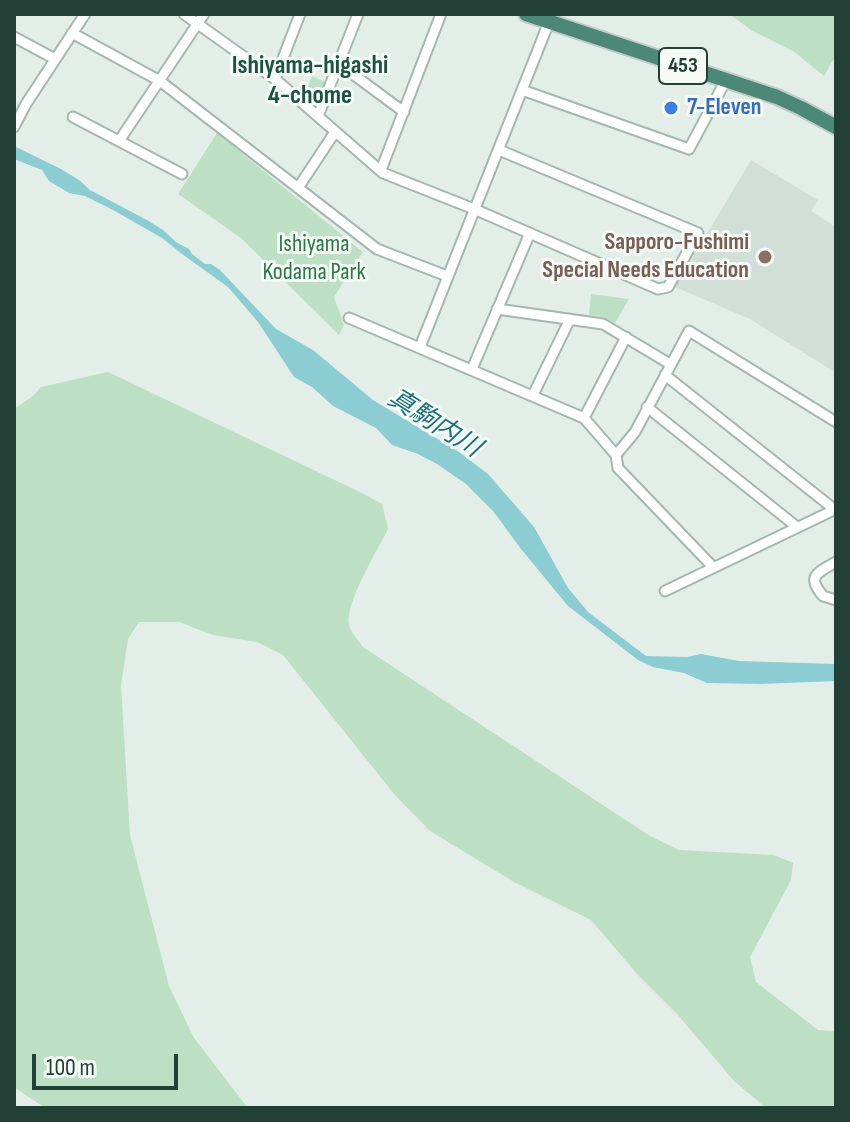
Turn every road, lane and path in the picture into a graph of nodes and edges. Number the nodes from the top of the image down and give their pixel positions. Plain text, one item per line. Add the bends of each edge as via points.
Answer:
1 (85, 14) edge
2 (184, 14) edge
3 (300, 14) edge
4 (358, 14) edge
5 (441, 14) edge
6 (526, 14) edge
7 (202, 18) edge
8 (549, 22) junction
9 (72, 33) junction
10 (14, 37) edge
11 (55, 59) junction
12 (339, 64) junction
13 (275, 79) junction
14 (726, 80) junction
15 (160, 81) junction
16 (522, 90) junction
17 (14, 101) edge
18 (24, 108) junction
19 (404, 112) junction
20 (318, 116) junction
21 (73, 117) dead end
22 (14, 127) edge
23 (836, 127) edge
24 (335, 132) junction
25 (119, 141) junction
26 (499, 150) junction
27 (381, 170) junction
28 (182, 174) dead end
29 (298, 188) junction
30 (474, 209) junction
31 (530, 233) junction
32 (447, 276) junction
33 (497, 309) junction
34 (349, 318) dead end
35 (570, 319) junction
36 (626, 337) junction
37 (420, 347) junction
38 (670, 364) junction
39 (472, 369) junction
40 (665, 375) junction
41 (533, 395) junction
42 (647, 407) junction
43 (584, 418) junction
44 (836, 422) edge
45 (616, 455) junction
46 (835, 509) edge
47 (797, 527) junction
48 (836, 562) edge
49 (713, 567) junction
50 (665, 591) dead end
51 (836, 600) edge

1 - 9 street
2 - 7 street
3 - 13 street
4 - 12 street
5 - 19 street
6 - 8 highway, 453
7 - 13 street
7 - 15 street
8 - 14 highway, 453
8 - 16 street
9 - 11 street
9 - 15 street
10 - 11 street
11 - 18 street
12 - 19 street
12 - 20 street
13 - 20 street
14 - 16 street via 689,149
14 - 23 highway, 453 via 777,97
15 - 25 street
15 - 29 street
16 - 26 street
17 - 18 street
18 - 22 street
19 - 27 street
20 - 24 street
21 - 25 street
24 - 27 street
24 - 29 street
25 - 28 street
26 - 30 street
26 - 31 street via 698,233 668,287 658,289
27 - 30 street
29 - 32 street via 377,249
30 - 31 street
30 - 32 street
31 - 33 street
32 - 37 street
33 - 35 street
33 - 39 street
34 - 37 street
35 - 36 street via 603,324
35 - 41 street
36 - 38 street
36 - 43 street
37 - 39 street
38 - 40 street
38 - 44 street via 689,331
39 - 41 street
40 - 42 street
40 - 46 street
41 - 43 street
42 - 45 street
42 - 47 street
43 - 45 street
45 - 49 street via 618,468
46 - 47 street
47 - 49 street
48 - 51 street via 814,579 823,596
49 - 50 street

